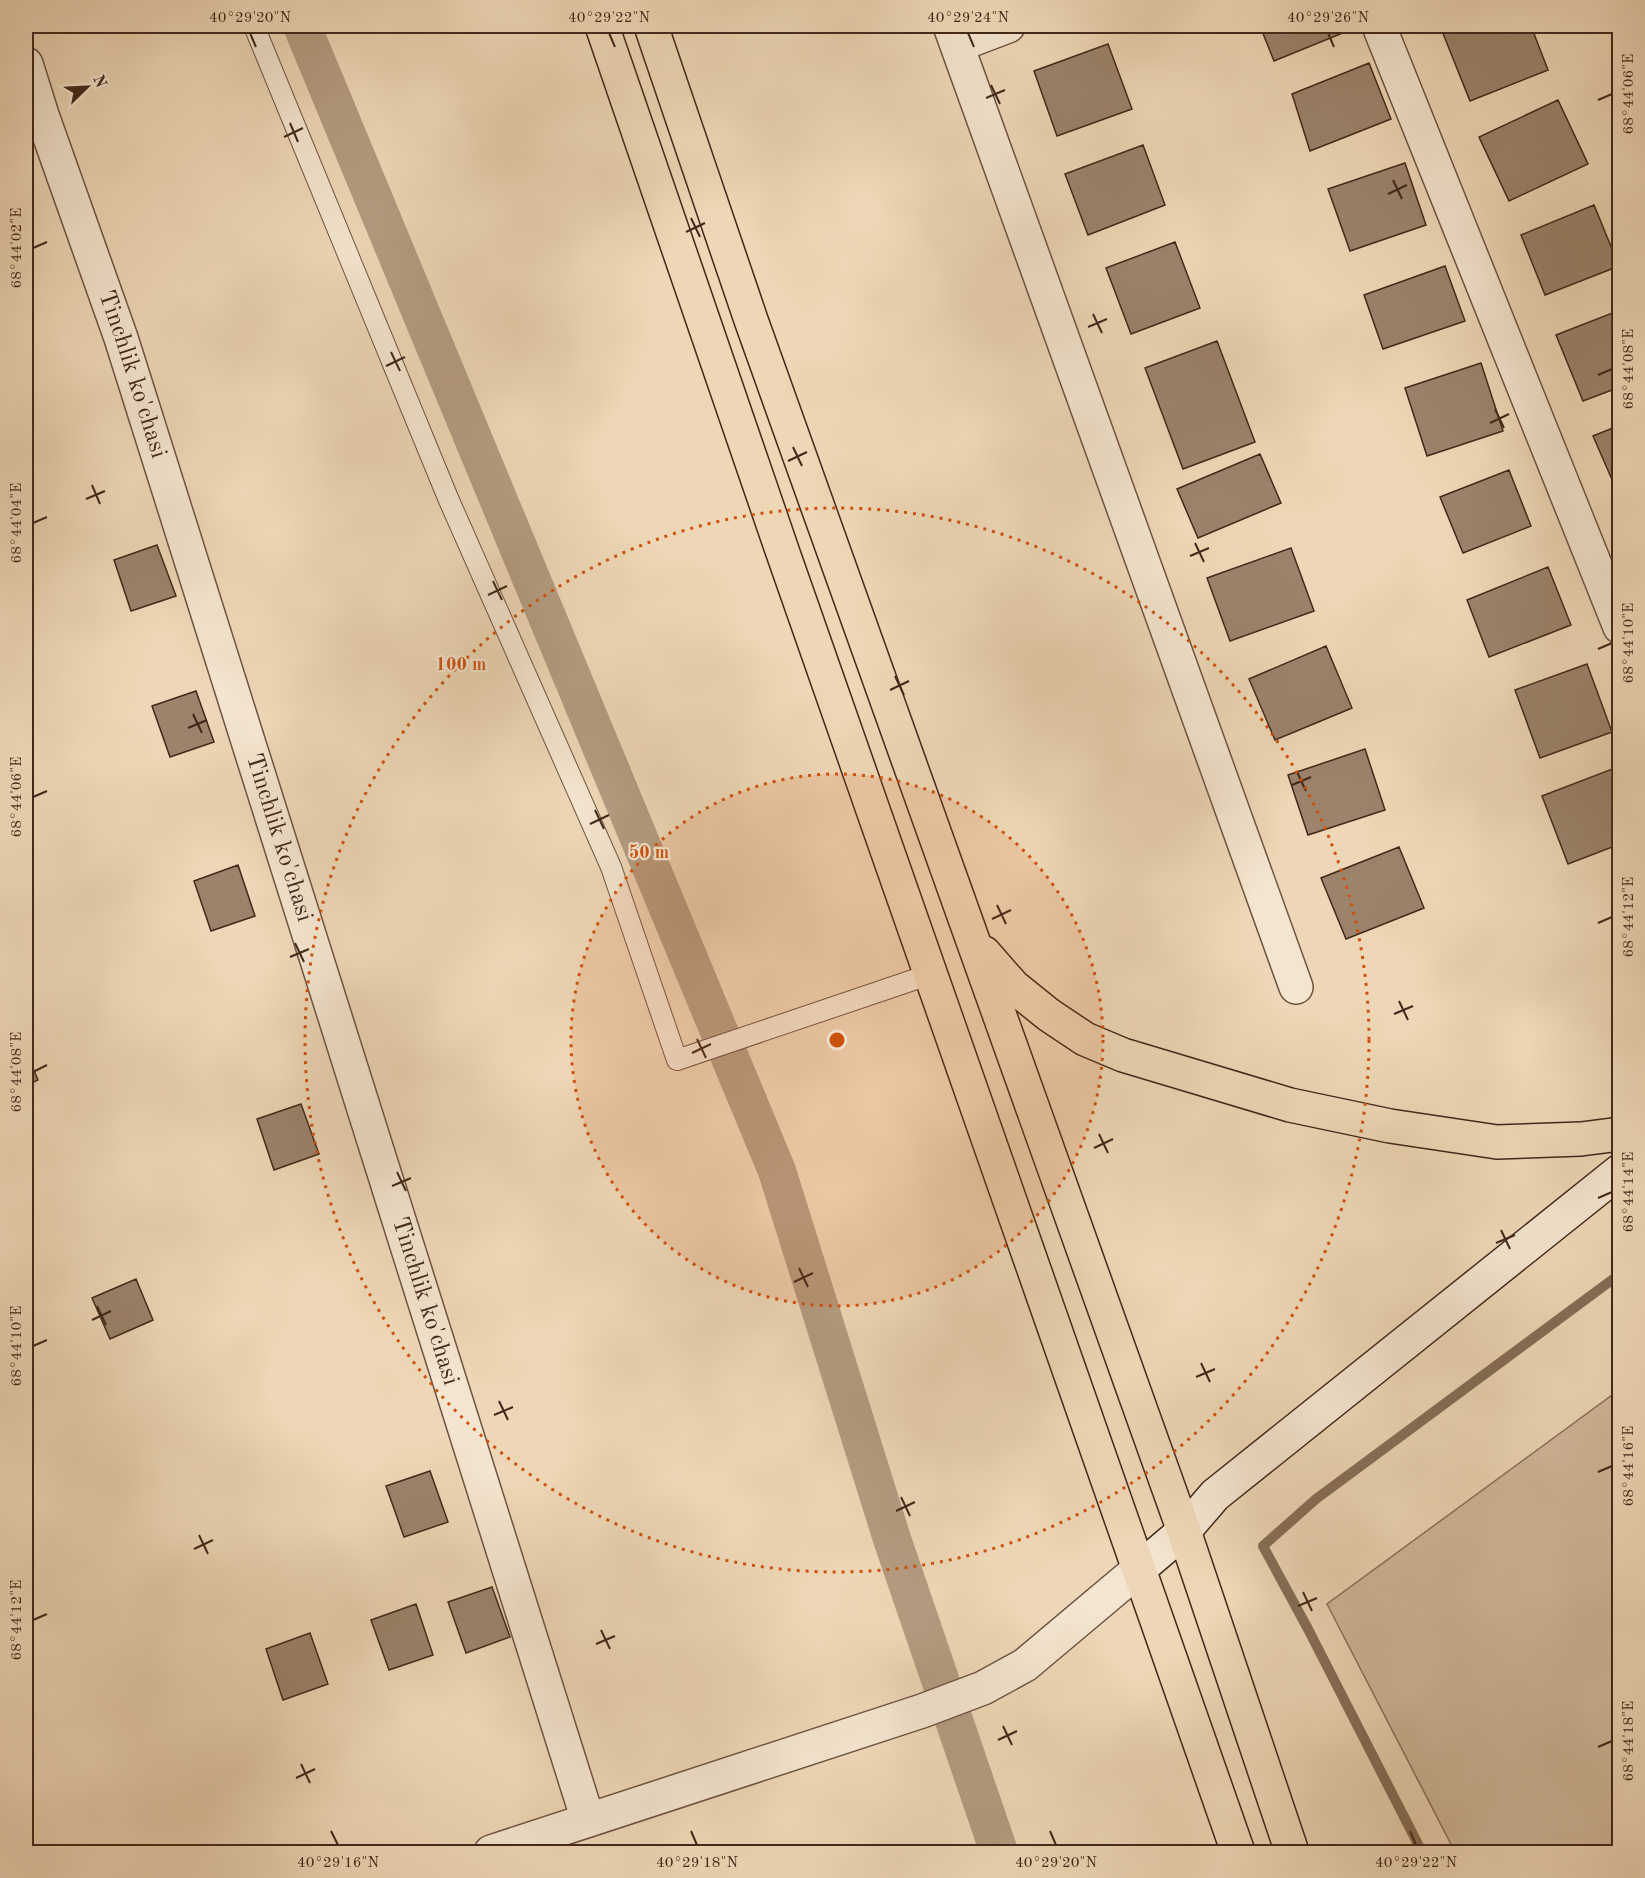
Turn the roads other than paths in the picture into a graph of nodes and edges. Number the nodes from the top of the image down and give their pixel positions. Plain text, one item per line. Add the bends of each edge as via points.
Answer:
1 (254, 26) edge
2 (602, 26) edge
3 (651, 26) edge
4 (1008, 26) edge
5 (1379, 26) edge
6 (954, 35) edge
7 (26, 64) edge
8 (34, 122) edge
9 (1620, 627) edge
10 (971, 937) junction
11 (931, 974) junction
12 (1296, 987) dead end
13 (1620, 1134) edge
14 (1620, 1171) edge
15 (1184, 1531) junction
16 (1138, 1570) junction
17 (588, 1820) junction
18 (491, 1852) edge
19 (1238, 1852) edge
20 (1292, 1852) edge

1 - 11 lane via 448,498 611,867 677,1060
2 - 11 main road
3 - 10 main road via 754,331
4 - 6 street
5 - 9 street
6 - 12 street
7 - 8 street, Tinchlik ko'chasi
8 - 17 street, Tinchlik ko'chasi via 121,338
10 - 13 main road via 1013,986 1049,1015 1085,1039 1134,1058 1290,1105 1390,1126 1497,1142
10 - 15 main road
11 - 16 main road
14 - 15 street via 1215,1495
15 - 16 street
15 - 20 main road
16 - 17 street via 1025,1665 983,1688
16 - 19 main road
17 - 18 street

